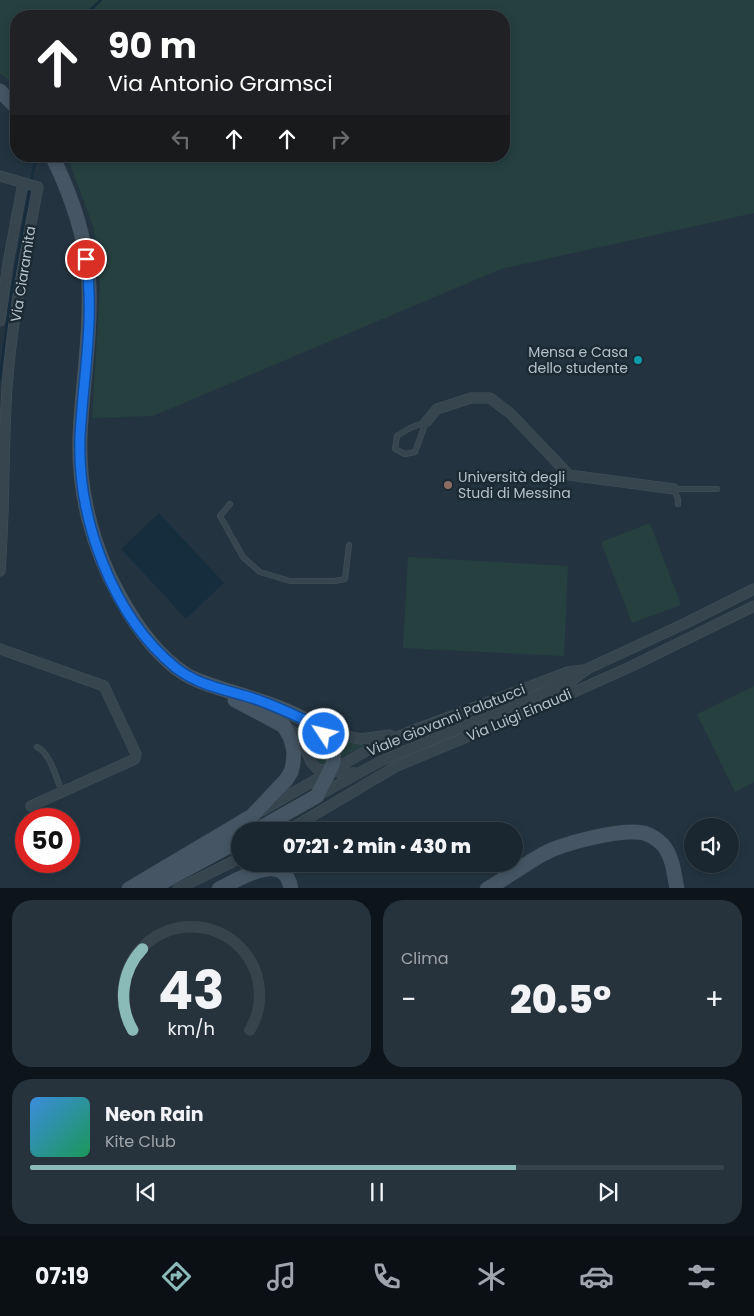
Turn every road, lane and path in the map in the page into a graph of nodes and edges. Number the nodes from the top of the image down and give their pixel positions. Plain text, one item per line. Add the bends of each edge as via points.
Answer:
1 (55, 162) edge
2 (0, 176) edge
3 (23, 183) junction
4 (0, 320) edge
5 (426, 422) junction
6 (2, 447) edge
7 (2, 482) edge
8 (674, 489) junction
9 (717, 489) dead end
10 (230, 504) dead end
11 (678, 504) dead end
12 (349, 545) dead end
13 (0, 571) edge
14 (754, 589) edge
15 (754, 606) edge
16 (0, 648) edge
17 (587, 669) junction
18 (215, 688) junction
19 (312, 724) junction
20 (284, 726) junction
21 (409, 732) junction
22 (37, 747) dead end
23 (330, 772) junction
24 (360, 773) junction
25 (62, 792) junction
26 (317, 796) junction
27 (31, 806) dead end
28 (252, 816) junction
29 (271, 822) edge
30 (302, 822) edge
31 (231, 845) edge
32 (231, 862) edge
33 (129, 888) edge
34 (150, 888) edge
35 (178, 888) edge
36 (219, 888) edge
37 (291, 888) edge
38 (488, 888) edge
39 (677, 888) edge

1 - 18 main road via 80,231 89,285 80,458 95,542 109,577 140,630 167,660 193,679
2 - 3 street
3 - 4 street, Via Ciaramita
3 - 6 street, Via Ciaramita via 38,187 12,343
5 - 5 lane via 397,436 395,449 405,454 415,452
5 - 8 street via 437,409 471,398 490,398 510,413 568,474
6 - 7 street, Via Ciaramita
7 - 13 street, Via Ciaramita
8 - 9 lane
8 - 11 lane
10 - 12 lane via 220,516 243,557 260,572 290,581 345,579
14 - 17 street, Viale Giovanni Palatucci
15 - 30 street, Via Luigi Einaudi via 623,670 387,771
16 - 25 street via 104,686 136,754 135,759
17 - 21 street, Viale Giovanni Palatucci via 568,672
17 - 24 street, Viale Giovanni Palatucci via 571,681 390,757
18 - 19 main road via 260,700
18 - 20 main road
19 - 21 street via 360,739
19 - 23 main road via 327,737 332,747 334,758
20 - 23 street via 304,742 313,765
20 - 28 main road via 294,752 291,772
21 - 23 street, Viale Giovanni Palatucci via 373,747
22 - 25 lane via 46,756
23 - 24 street
23 - 26 main road
23 - 28 street, Viale Giovanni Palatucci
24 - 26 street, Viale Giovanni Palatucci
25 - 27 street
26 - 29 main road, Viale Giovanni Palatucci
28 - 33 main road, Viale Giovanni Palatucci
31 - 34 main road
32 - 35 street
36 - 37 main road via 269,868 285,874
38 - 39 main road via 557,848 632,832 651,836 664,846

